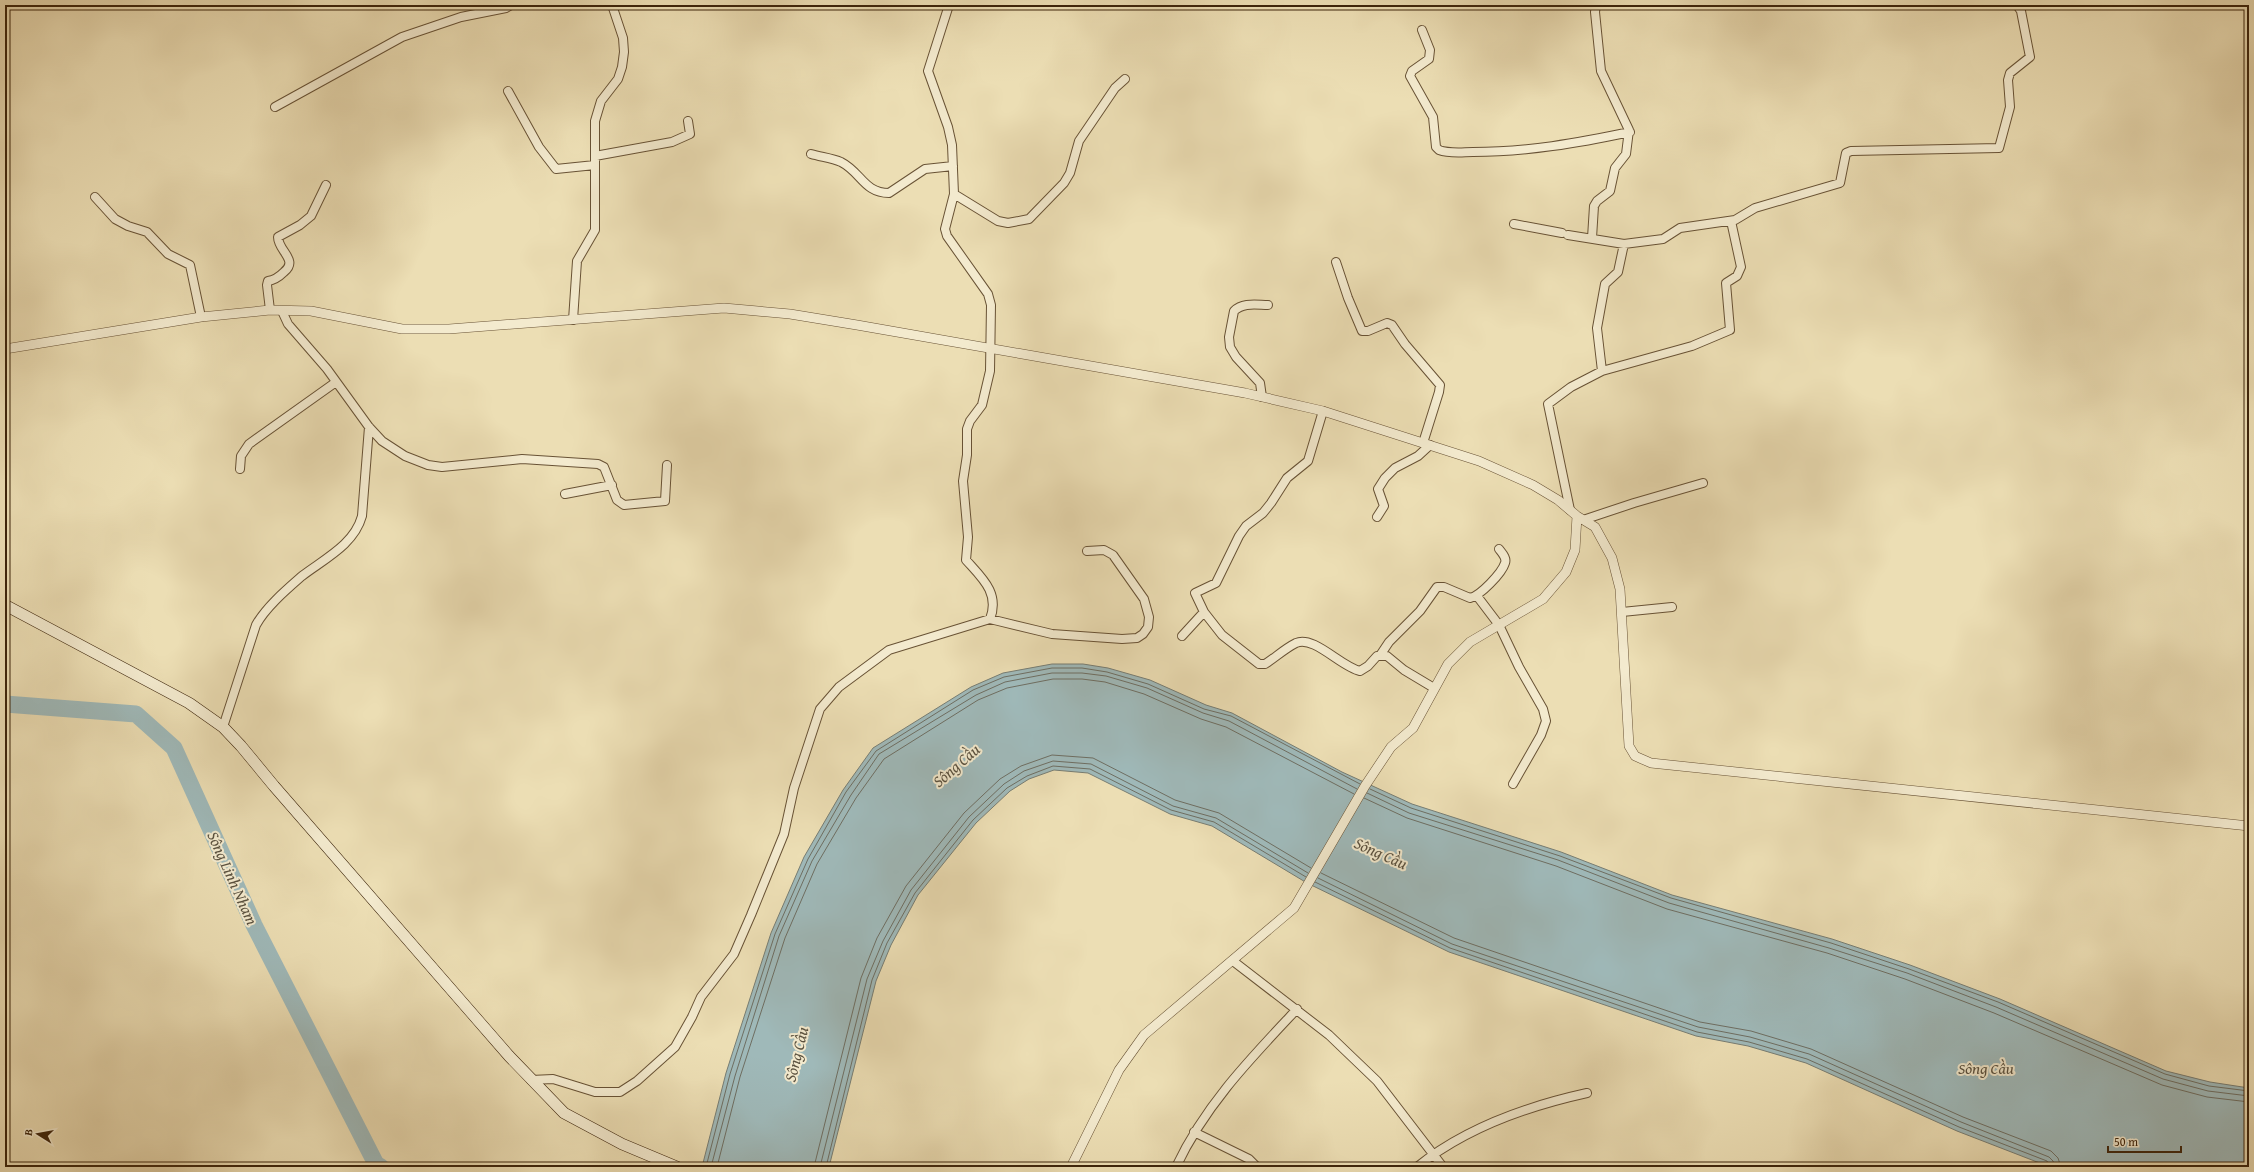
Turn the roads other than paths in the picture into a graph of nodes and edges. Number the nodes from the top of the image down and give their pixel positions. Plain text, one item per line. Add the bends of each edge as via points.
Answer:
1 (511, 5) edge
2 (612, 5) edge
3 (949, 5) edge
4 (1596, 5) edge
5 (2017, 5) edge
6 (1422, 30) dead end
7 (1125, 78) dead end
8 (508, 91) dead end
9 (276, 107) dead end
10 (688, 121) dead end
11 (1630, 132) junction
12 (811, 154) dead end
13 (595, 156) junction
14 (595, 166) junction
15 (953, 166) junction
16 (326, 185) dead end
17 (954, 194) junction
18 (95, 197) dead end
19 (1731, 221) junction
20 (1514, 224) dead end
21 (1592, 238) junction
22 (1624, 244) junction
23 (1336, 262) dead end
24 (1268, 305) dead end
25 (270, 310) junction
26 (282, 311) junction
27 (202, 317) junction
28 (573, 320) junction
29 (991, 348) junction
30 (5, 349) edge
31 (1602, 371) junction
32 (336, 382) junction
33 (1262, 397) junction
34 (1323, 411) junction
35 (369, 427) junction
36 (1426, 444) junction
37 (667, 465) dead end
38 (240, 469) dead end
39 (1703, 483) dead end
40 (612, 485) junction
41 (565, 494) dead end
42 (1577, 515) junction
43 (1377, 517) dead end
44 (1499, 549) dead end
45 (1087, 551) dead end
46 (1478, 596) junction
47 (5, 605) edge
48 (1672, 607) dead end
49 (1204, 612) junction
50 (1622, 612) junction
51 (990, 619) junction
52 (1499, 625) junction
53 (1182, 636) dead end
54 (1381, 654) junction
55 (1434, 688) junction
56 (223, 727) junction
57 (1513, 784) dead end
58 (2249, 826) edge
59 (1233, 961) junction
60 (1297, 1009) junction
61 (531, 1080) junction
62 (1587, 1093) dead end
63 (1194, 1132) junction
64 (1432, 1154) junction
65 (673, 1165) edge
66 (1071, 1167) edge
67 (1176, 1167) edge
68 (1257, 1167) edge
69 (1417, 1167) edge
70 (1443, 1167) edge

1 - 9 street via 461,17 402,37
2 - 13 street via 623,38 624,52 618,79 597,109
3 - 15 street via 928,71 948,127
4 - 11 street via 1601,71
5 - 19 street via 2021,11 2030,57 2010,73 2010,107 1999,148 1846,153 1840,183 1755,208
6 - 11 street via 1430,50 1429,59 1412,71 1410,76 1433,116 1436,147 1440,150 1482,152 1556,147
7 - 17 street via 1115,88 1079,141 1070,173 1064,183 1029,219 1008,223 998,221
8 - 14 street via 538,147 556,169
10 - 13 street via 690,134 672,142
11 - 21 street via 1626,154 1615,168 1610,191 1594,206
12 - 15 street via 841,162 870,188 882,193 889,193 925,169
13 - 14 street
14 - 28 street via 595,230 577,261
15 - 17 street
16 - 25 street via 311,216 278,237 279,246 289,257 290,262 289,268 276,280 268,281
17 - 29 street via 945,229 946,236 988,294 991,305
18 - 27 street via 115,219 147,232 168,254 190,265
19 - 22 street via 1680,228 1663,239
19 - 31 street via 1741,267 1738,276 1726,283 1730,330 1692,346
20 - 21 street
21 - 22 street
22 - 31 street via 1618,272 1605,284 1597,328
23 - 36 street via 1362,331 1388,323 1392,325 1404,344 1440,385
24 - 33 street via 1243,305 1237,308 1234,311 1229,337 1230,347 1236,357 1260,383
25 - 26 street
25 - 27 street
26 - 28 street via 310,311 402,329
26 - 32 street via 288,324
27 - 30 street
28 - 29 street via 736,308 790,314
29 - 33 street
29 - 51 street via 985,399 970,421 968,429 963,481 968,537 966,560 985,580 994,608
31 - 42 street via 1571,386 1548,404
32 - 35 street
32 - 38 street via 249,444 241,456
33 - 34 street
34 - 36 street
34 - 49 street via 1308,461 1287,478 1263,513 1246,526 1216,583 1195,593
35 - 40 street via 393,449 428,465 449,466 522,459 598,464 604,467
35 - 56 street via 360,526 339,550 302,577 262,615 256,626
36 - 42 street via 1479,461 1533,485
36 - 43 street via 1418,456 1389,473 1380,485 1378,494 1384,506
37 - 40 street via 666,497 662,502 624,505 617,500
39 - 42 street via 1634,503
40 - 41 street
42 - 50 street via 1595,527 1612,558 1620,589
42 - 52 street via 1575,550 1566,572 1543,599
44 - 46 street via 1505,563
45 - 51 street via 1104,550 1113,555 1144,599 1149,617 1148,626 1143,634 1137,638 1122,639 1052,634
46 - 52 street
46 - 54 street via 1470,598 1437,587 1420,611
47 - 56 main road via 189,703
48 - 50 street
49 - 53 street
49 - 54 street via 1222,635 1259,664 1265,664 1287,648 1301,642 1315,646 1343,664 1360,671
50 - 58 street via 1623,672 1629,746 1635,756 1651,763
51 - 61 street via 889,650 855,674 827,699 820,709 794,788 784,834 751,916 734,954 701,997 675,1047 620,1092 594,1092 553,1079
52 - 55 street via 1459,651
52 - 57 street via 1543,709 1546,721 1541,735
54 - 55 street
55 - 59 street via 1413,728 1391,747 1365,786 1294,908
56 - 61 main road
59 - 60 street
59 - 66 street via 1144,1035 1118,1070
60 - 63 street via 1236,1073
60 - 64 street via 1329,1035 1377,1081
61 - 65 main road via 564,1113 622,1144
62 - 64 street via 1555,1100 1491,1124
63 - 67 street
63 - 68 street via 1249,1159
64 - 69 street
64 - 70 street

